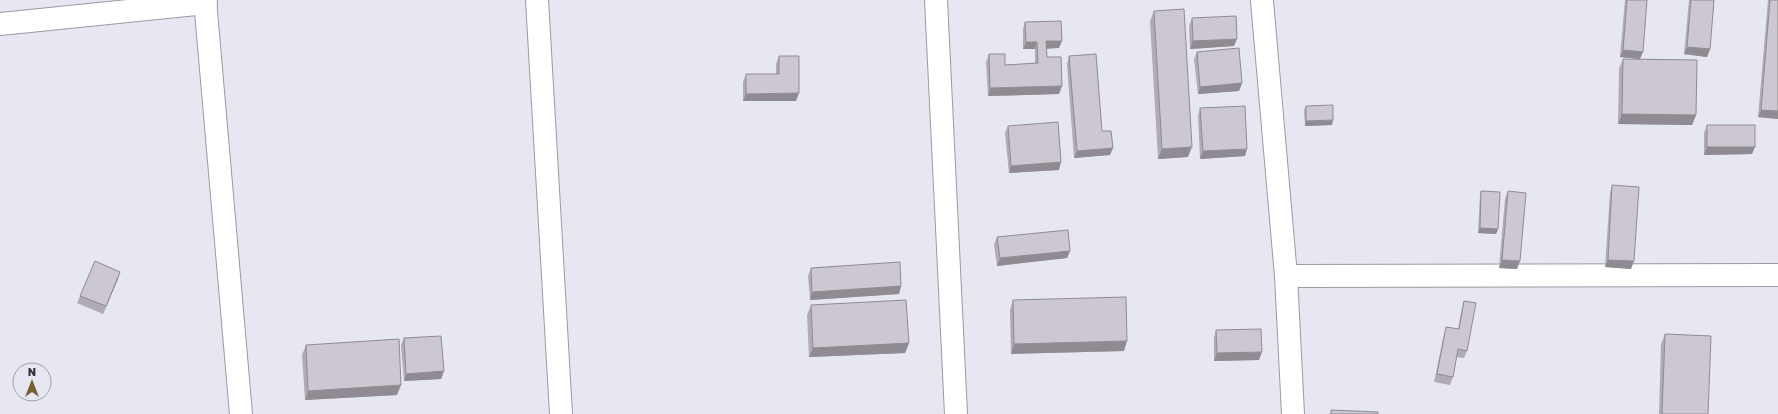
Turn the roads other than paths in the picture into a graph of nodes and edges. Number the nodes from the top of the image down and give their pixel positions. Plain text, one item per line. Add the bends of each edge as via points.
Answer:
1 (537, 0) edge
2 (936, 0) edge
3 (1259, 0) edge
4 (206, 2) edge
5 (0, 24) edge
6 (1778, 275) edge
7 (1286, 276) junction
8 (241, 414) edge
9 (561, 414) edge
10 (956, 414) edge
11 (1293, 414) edge

1 - 9 street
2 - 10 street
3 - 7 street
4 - 5 street
4 - 8 street
6 - 7 street
7 - 11 street

